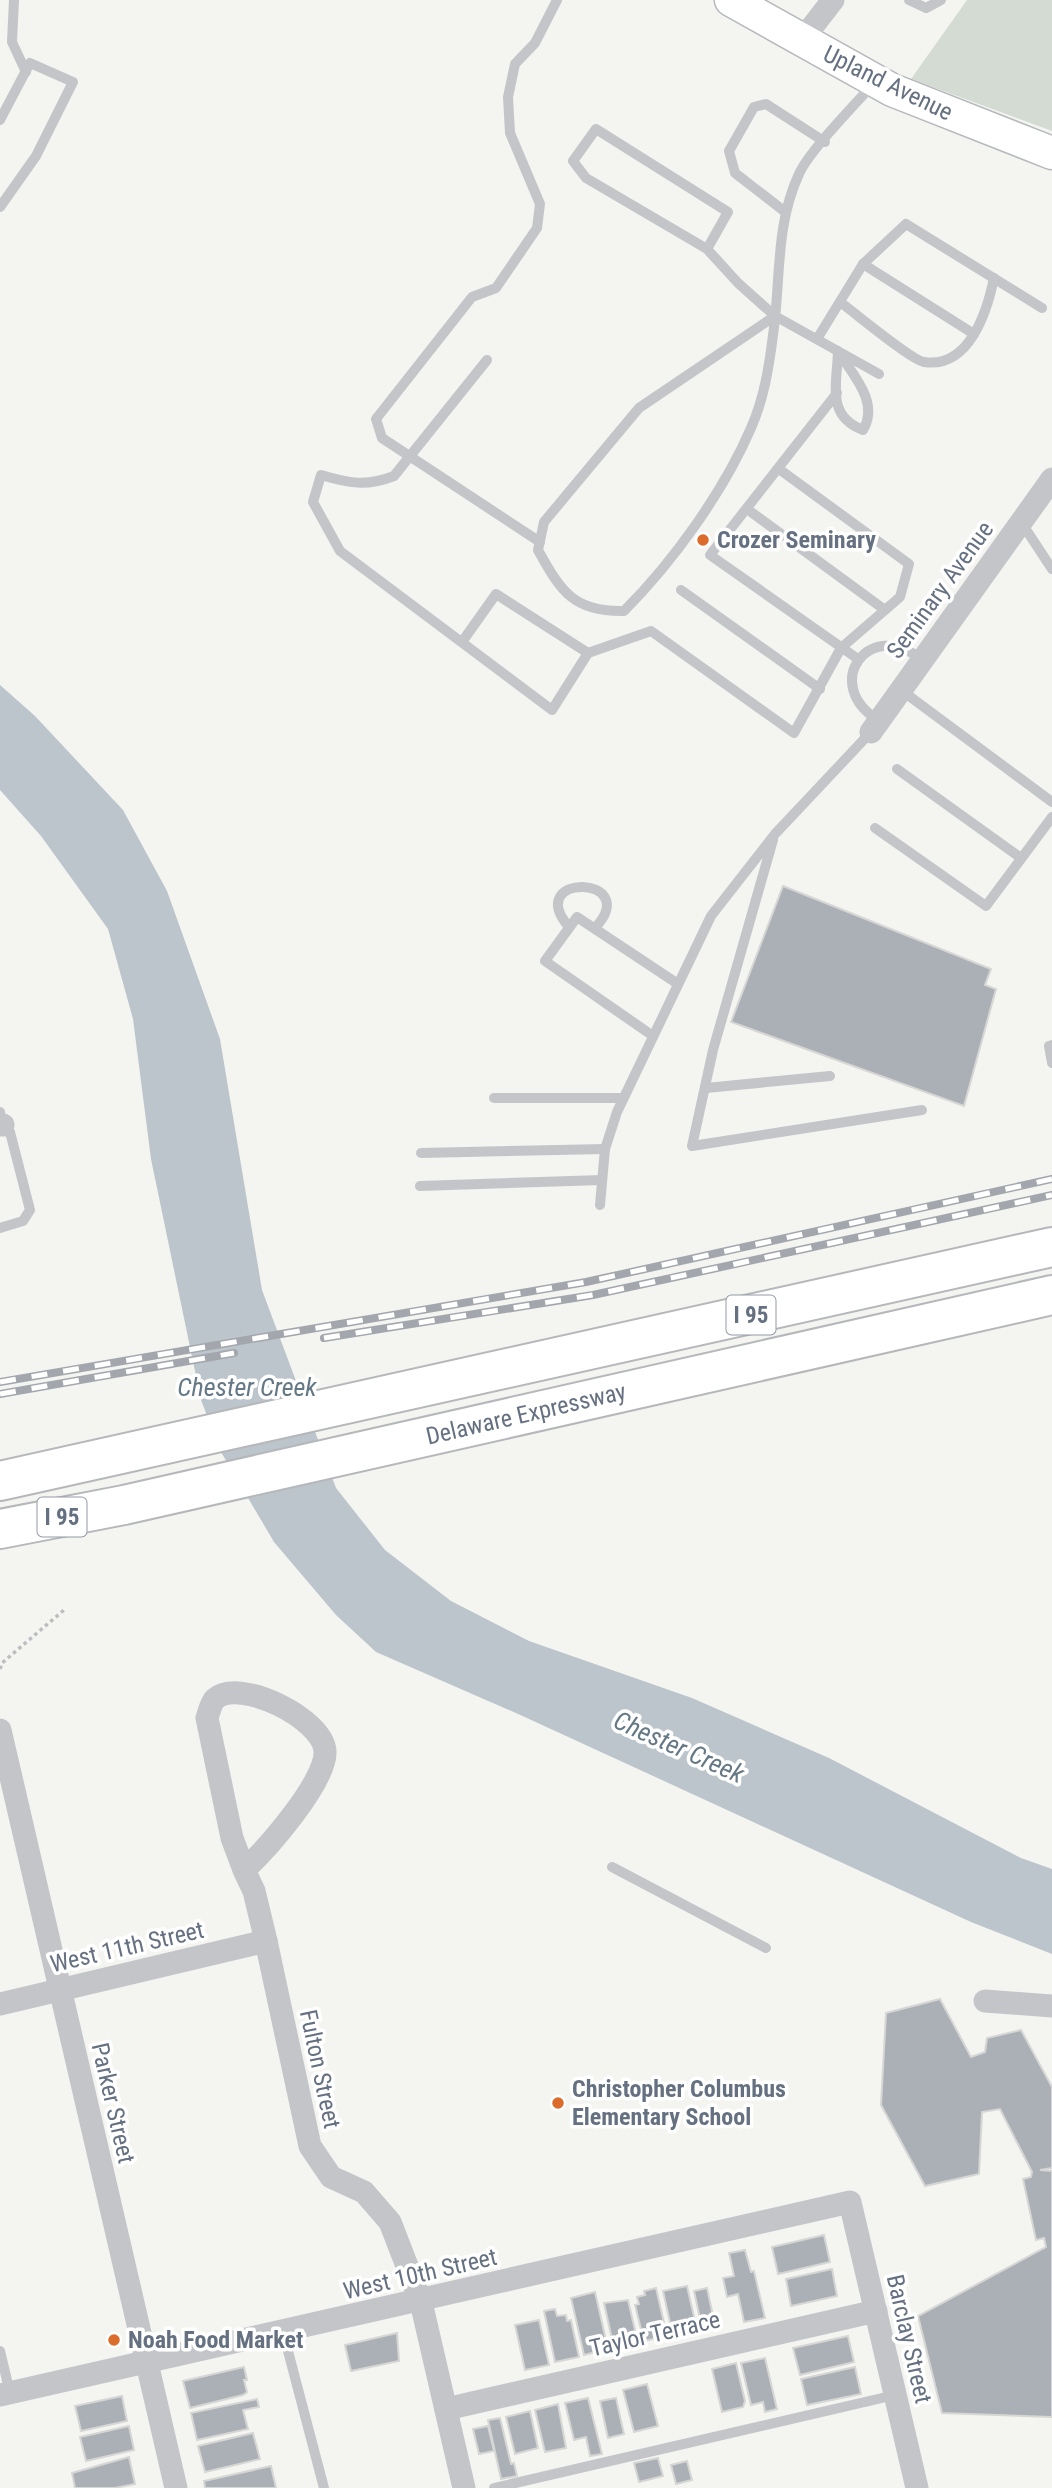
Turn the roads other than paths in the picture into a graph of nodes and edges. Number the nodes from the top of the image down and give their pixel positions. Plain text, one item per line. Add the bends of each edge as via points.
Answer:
1 (14, 0) edge
2 (557, 0) edge
3 (731, 0) edge
4 (833, 0) edge
5 (909, 0) edge
6 (942, 0) edge
7 (802, 40) junction
8 (26, 72) junction
9 (875, 82) junction
10 (0, 120) edge
11 (825, 142) junction
12 (1052, 153) edge
13 (0, 207) edge
14 (784, 211) junction
15 (707, 249) junction
16 (863, 264) junction
17 (994, 278) junction
18 (840, 302) junction
19 (1042, 308) dead end
20 (775, 316) junction
21 (974, 334) junction
22 (817, 339) junction
23 (838, 351) junction
24 (487, 360) dead end
25 (879, 374) dead end
26 (837, 393) junction
27 (410, 456) junction
28 (779, 469) junction
29 (1052, 479) edge
30 (747, 509) junction
31 (1021, 522) junction
32 (540, 542) junction
33 (1052, 569) edge
34 (681, 590) dead end
35 (885, 610) junction
36 (462, 642) junction
37 (841, 648) junction
38 (588, 653) junction
39 (858, 660) junction
40 (922, 660) junction
41 (820, 689) junction
42 (901, 690) junction
43 (875, 726) junction
44 (897, 769) dead end
45 (1052, 802) edge
46 (1052, 817) edge
47 (875, 828) dead end
48 (775, 834) junction
49 (1021, 858) junction
50 (569, 928) junction
51 (595, 928) junction
52 (678, 984) junction
53 (653, 1036) junction
54 (1052, 1045) edge
55 (1052, 1063) edge
56 (830, 1076) dead end
57 (706, 1088) junction
58 (494, 1098) dead end
59 (623, 1098) junction
60 (922, 1110) dead end
61 (1, 1121) edge
62 (605, 1149) junction
63 (421, 1153) dead end
64 (602, 1180) junction
65 (420, 1186) dead end
66 (600, 1205) dead end
67 (0, 1228) edge
68 (1052, 1247) edge
69 (1052, 1295) edge
70 (0, 1481) edge
71 (0, 1529) edge
72 (0, 1730) edge
73 (612, 1867) dead end
74 (244, 1870) junction
75 (266, 1941) junction
76 (766, 1948) dead end
77 (60, 1990) junction
78 (985, 2001) dead end
79 (0, 2004) edge
80 (1052, 2006) edge
81 (850, 2202) joint
82 (421, 2302) junction
83 (876, 2312) junction
84 (283, 2332) junction
85 (0, 2351) edge
86 (147, 2362) junction
87 (5, 2394) edge
88 (895, 2395) junction
89 (446, 2409) junction
90 (176, 2488) edge
91 (324, 2488) edge
92 (464, 2488) edge
93 (494, 2488) edge
94 (917, 2488) edge

1 - 8 lane via 12,42
2 - 27 lane via 536,43 515,64 509,97 510,133 540,204 537,229 496,288 472,297 376,419 382,438
3 - 7 main road, Upland Avenue
4 - 7 street
5 - 6 lane via 926,8
7 - 9 main road, Upland Avenue
8 - 10 lane
8 - 13 lane via 30,63 73,82 36,156
9 - 11 lane
9 - 12 main road, Upland Avenue
11 - 14 lane via 800,170
11 - 14 lane via 766,104 754,107 729,150 735,173
14 - 20 lane
15 - 15 lane via 728,212 596,130 573,161 586,178
15 - 20 lane
16 - 17 lane via 906,224
16 - 18 lane
16 - 21 lane
17 - 19 lane
17 - 21 lane via 986,314
18 - 21 lane via 922,362 946,361
18 - 22 lane
20 - 22 lane
20 - 32 lane via 639,408 544,522
20 - 32 lane via 765,386 730,471 647,588 624,611 601,611 579,604 556,584 538,551
22 - 23 lane
23 - 25 lane
23 - 26 lane
23 - 26 lane via 868,400 869,421 863,430 848,424 838,409
24 - 27 lane
26 - 28 lane
27 - 32 lane
27 - 36 lane via 394,476 374,484 321,475 313,502 340,551
28 - 30 lane
28 - 35 lane via 909,564 900,597
29 - 31 street, Seminary Avenue
30 - 35 lane
30 - 37 lane via 710,555
31 - 33 lane
31 - 40 street, Seminary Avenue
34 - 41 lane
35 - 37 lane
36 - 38 lane via 496,594
36 - 38 lane via 552,709
37 - 39 lane
37 - 41 lane
38 - 41 lane via 651,631 794,733
39 - 40 lane via 872,648 890,644 908,648
39 - 43 lane via 851,676 853,695
40 - 42 street, Seminary Avenue
42 - 43 street, Seminary Avenue
42 - 45 lane
43 - 48 lane
44 - 49 lane
46 - 49 lane
47 - 49 lane via 986,906
48 - 52 lane via 711,916
48 - 57 lane via 712,1050
50 - 51 lane via 577,917
50 - 51 lane via 559,904 564,892 576,885 589,885 600,892 606,905 604,918
50 - 53 lane via 545,961
51 - 52 lane
52 - 53 lane
53 - 59 lane
54 - 55 lane
56 - 57 lane
57 - 60 lane via 692,1146
58 - 59 lane
59 - 62 lane
61 - 67 lane via 10,1132 30,1210 23,1221
62 - 63 lane
62 - 64 lane
64 - 65 lane
64 - 66 lane
68 - 70 highway, Delaware Expressway / I 95
69 - 71 highway, Delaware Expressway / I 95
72 - 77 street, Parker Street
73 - 76 lane
74 - 74 street, Fulton Street via 285,1826 321,1768 325,1752 321,1736 307,1722 259,1695 227,1692 213,1700 206,1718 232,1838
74 - 75 street, Fulton Street
75 - 77 street, West 11th Street
75 - 82 street, Fulton Street via 310,2146 331,2176 364,2192 390,2222
77 - 79 street, West 11th Street
77 - 86 street, Parker Street
78 - 80 street
81 - 82 street, West 10th Street
81 - 83 street, Barclay Street
82 - 84 street, West 10th Street
82 - 89 street, Fulton Street
83 - 88 street, Barclay Street
83 - 89 street, Taylor Terrace
84 - 86 street, West 10th Street
84 - 91 lane
85 - 87 lane
86 - 87 street, West 10th Street
86 - 90 street, Parker Street
88 - 93 lane
88 - 94 street, Barclay Street
89 - 92 street, Fulton Street

